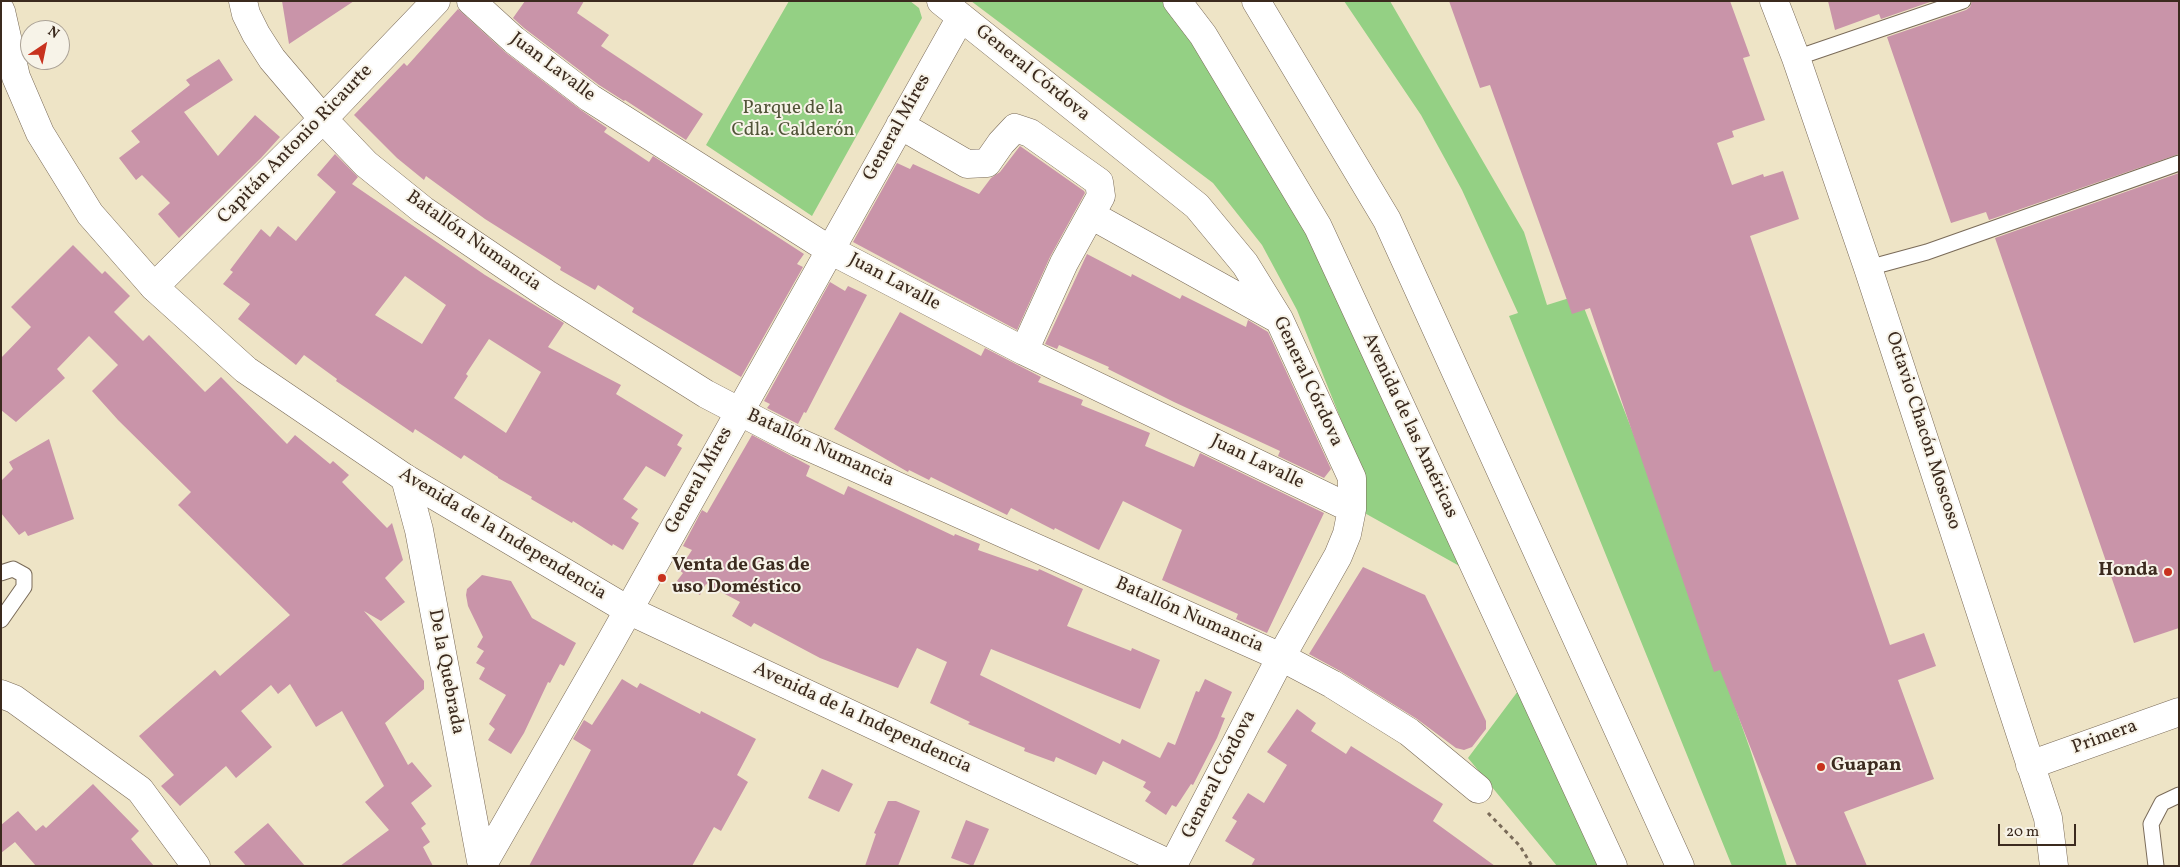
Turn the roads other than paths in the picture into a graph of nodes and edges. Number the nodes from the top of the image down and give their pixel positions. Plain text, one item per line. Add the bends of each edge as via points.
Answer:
1 (243, 1) edge
2 (436, 1) edge
3 (471, 1) edge
4 (1177, 1) edge
5 (1256, 1) edge
6 (1774, 1) edge
7 (1963, 1) edge
8 (951, 9) edge
9 (1, 11) edge
10 (1796, 58) junction
11 (9, 74) edge
12 (323, 119) junction
13 (900, 125) junction
14 (2179, 163) edge
15 (1091, 215) junction
16 (830, 250) junction
17 (1868, 268) junction
18 (154, 287) junction
19 (1279, 319) junction
20 (1024, 350) junction
21 (739, 411) junction
22 (405, 478) junction
23 (1352, 509) junction
24 (1, 573) edge
25 (628, 610) junction
26 (1, 620) edge
27 (1281, 657) junction
28 (1, 694) edge
29 (2179, 712) edge
30 (2030, 765) junction
31 (1478, 789) road end
32 (2179, 795) edge
33 (196, 866) edge
34 (482, 866) edge
35 (1174, 866) edge
36 (1613, 866) edge
37 (1680, 866) edge
38 (2054, 866) edge
39 (2156, 866) edge

1 - 12 street, Batallón Numancia via 256,34 272,59
2 - 12 street, Capitán Antonio Ricaurte
3 - 16 street, Juan Lavalle via 521,45 590,98
4 - 36 street, Avenida de las Américas via 1203,35 1318,228
5 - 37 street via 1387,220
6 - 10 street, Octavio Chacón Moscoso
7 - 10 lane
8 - 13 street, General Mires
8 - 19 street, General Córdova via 1197,206 1246,264
9 - 11 street, Avenida de la Independencia
10 - 17 street, Octavio Chacón Moscoso
11 - 18 street, Avenida de la Independencia via 40,133 90,214
12 - 18 street, Capitán Antonio Ricaurte
12 - 21 street, Batallón Numancia via 366,164 423,210 706,394
13 - 15 street via 966,164 987,163 1015,128 1030,133 1099,182 1101,196
13 - 16 street, General Mires
14 - 17 lane via 1927,252
15 - 19 street
15 - 20 street via 1064,263
16 - 20 street, Juan Lavalle
16 - 21 street, General Mires
17 - 30 street, Octavio Chacón Moscoso
18 - 22 street, Avenida de la Independencia via 246,370
19 - 23 street, General Córdova via 1352,478
20 - 23 street, Juan Lavalle
21 - 25 street, General Mires
21 - 27 street, Batallón Numancia via 798,442
22 - 25 street, Avenida de la Independencia
22 - 34 street, De la Quebrada via 419,530
23 - 27 street, General Córdova via 1338,556
24 - 26 lane via 12,568 24,575 24,587
25 - 34 street, General Mires
25 - 35 street, Avenida de la Independencia
27 - 31 street, Batallón Numancia via 1409,732
27 - 35 street, General Córdova
28 - 33 street via 14,699 140,790
29 - 30 street, Primera
30 - 38 street, Octavio Chacón Moscoso via 2048,818
32 - 39 lane via 2162,804 2151,824

